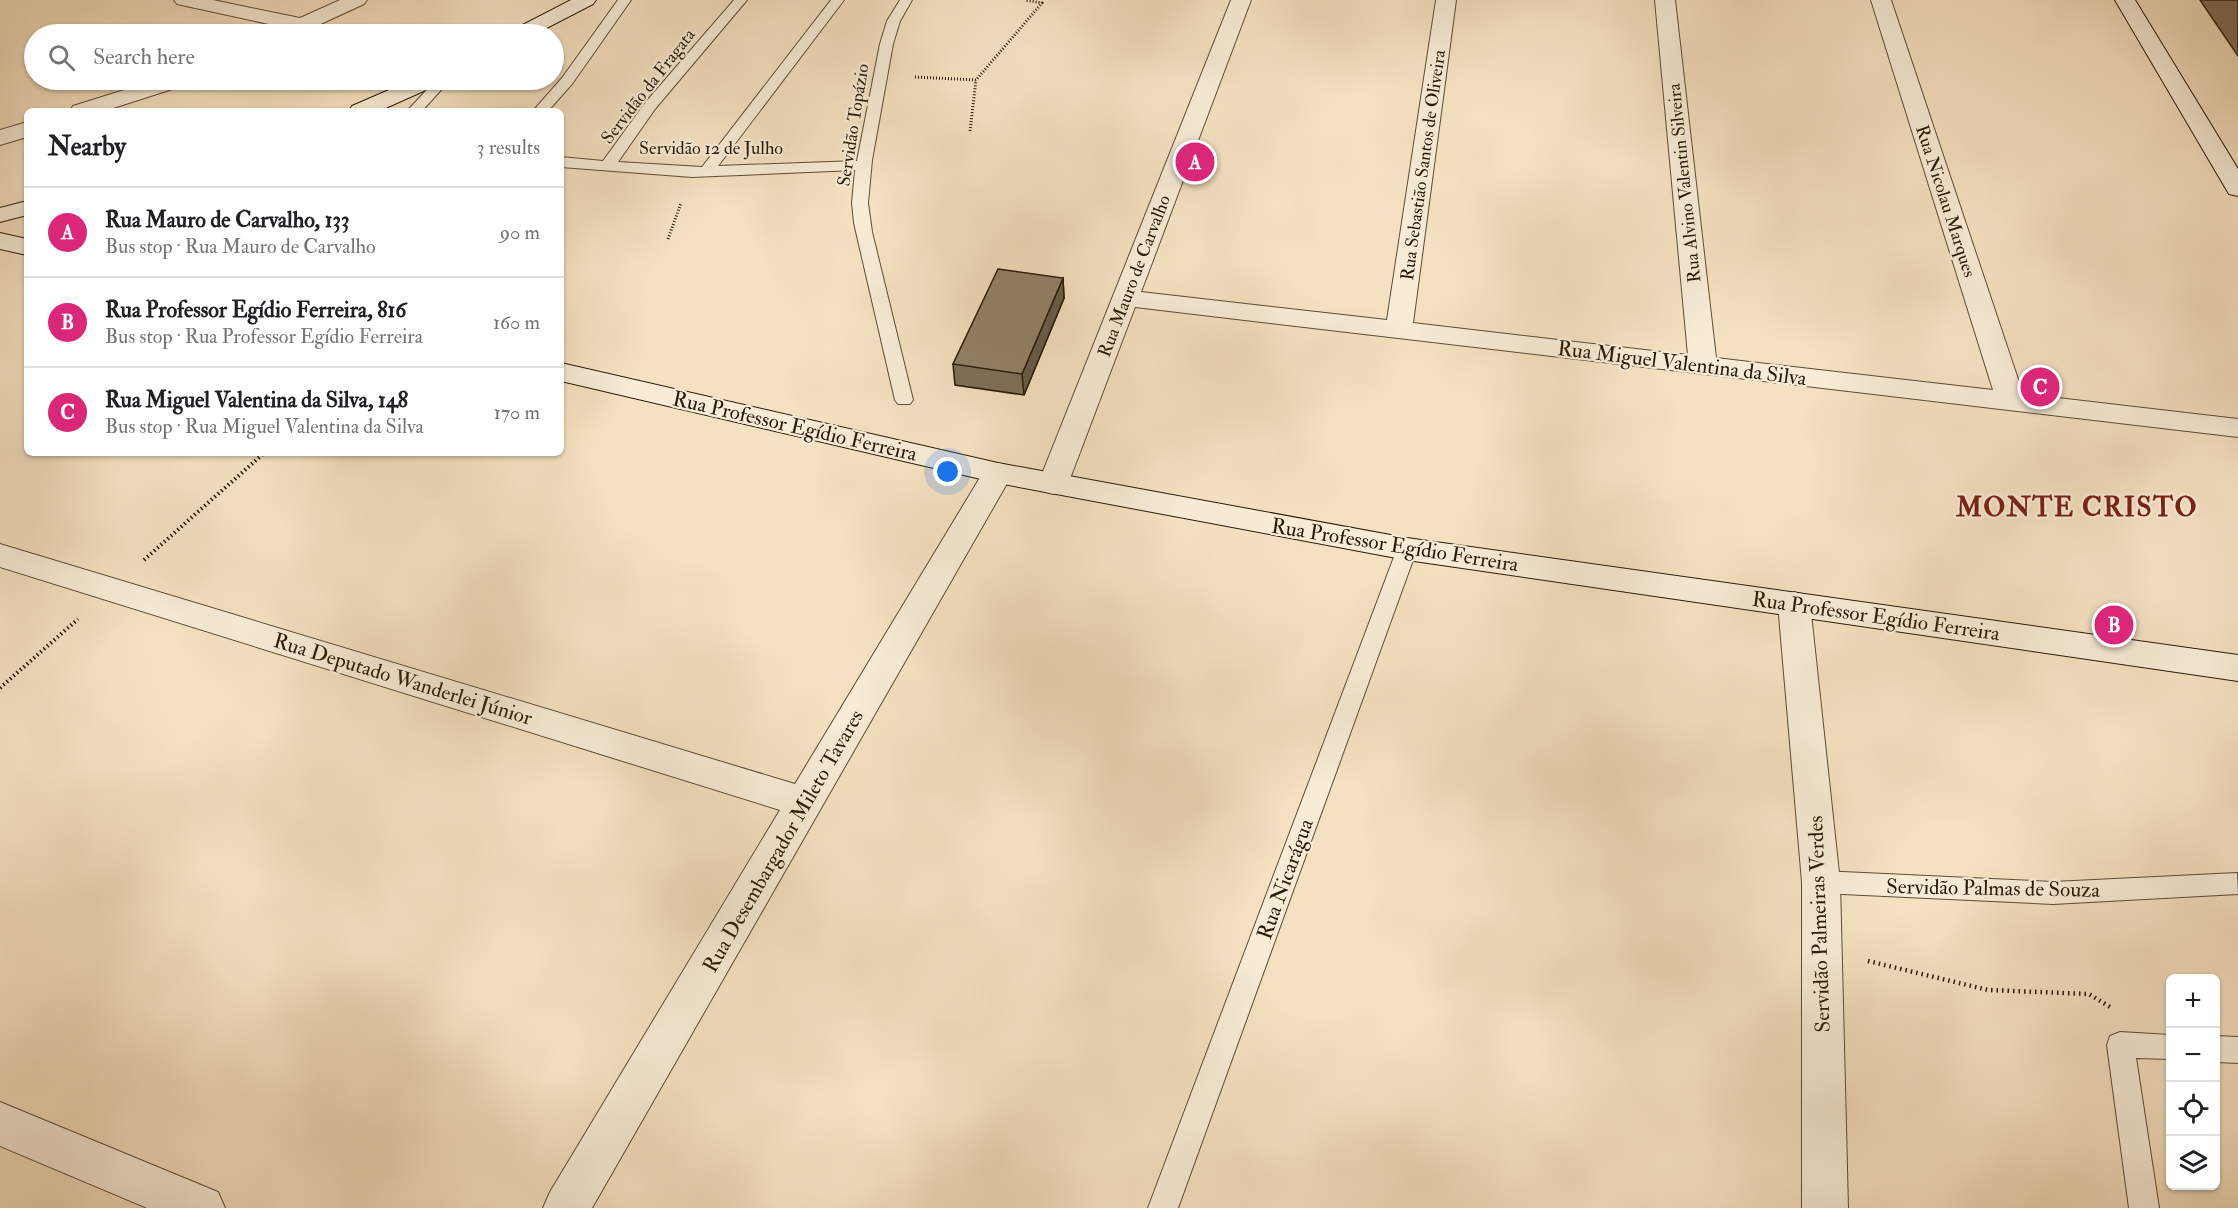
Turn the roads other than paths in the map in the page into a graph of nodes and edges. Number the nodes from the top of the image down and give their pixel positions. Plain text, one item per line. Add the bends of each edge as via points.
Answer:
1 (184, 0) edge
2 (357, 0) edge
3 (586, 0) edge
4 (625, 0) edge
5 (741, 0) edge
6 (838, 0) edge
7 (906, 0) edge
8 (1241, 0) edge
9 (1446, 0) edge
10 (1665, 0) edge
11 (1881, 0) edge
12 (2125, 0) edge
13 (297, 24) edge
14 (304, 24) edge
15 (539, 24) edge
16 (564, 82) edge
17 (146, 90) edge
18 (407, 90) edge
19 (434, 90) edge
20 (558, 90) edge
21 (90, 108) edge
22 (367, 108) edge
23 (417, 108) edge
24 (542, 108) edge
25 (0, 114) edge
26 (24, 121) edge
27 (24, 130) edge
28 (0, 138) edge
29 (564, 162) edge
30 (862, 165) junction
31 (607, 166) junction
32 (707, 171) junction
33 (2238, 189) edge
34 (24, 209) edge
35 (0, 215) edge
36 (0, 241) edge
37 (24, 246) edge
38 (1125, 298) junction
39 (1399, 330) junction
40 (1703, 365) junction
41 (564, 373) edge
42 (904, 400) dead end
43 (2011, 401) junction
44 (2238, 428) edge
45 (998, 473) junction
46 (1053, 484) junction
47 (1407, 549) junction
48 (0, 555) edge
49 (1794, 604) junction
50 (2238, 668) edge
51 (806, 803) junction
52 (1821, 882) junction
53 (2237, 884) edge
54 (2166, 1047) edge
55 (2220, 1049) edge
56 (2238, 1050) edge
57 (0, 1124) edge
58 (202, 1208) edge
59 (566, 1208) edge
60 (1163, 1208) edge
61 (1825, 1208) edge
62 (2144, 1208) edge

1 - 13 street
2 - 14 street
3 - 15 street
4 - 16 lane
5 - 31 lane, Servidão da Fragata via 650,106
6 - 32 lane
7 - 30 lane, Servidão Topázio via 890,28
8 - 38 street, Rua Mauro de Carvalho
9 - 39 street, Rua Sebastião Santos de Oliveira
10 - 40 street, Rua Alvino Valentin Silveira
11 - 43 street, Rua Nicolau Marques
12 - 33 street
17 - 21 street
18 - 22 street
19 - 23 lane
20 - 24 lane
25 - 26 street
27 - 28 street
29 - 31 lane, Servidão 12 de Julho
30 - 32 lane, Servidão 12 de Julho
30 - 42 lane, Servidão Topázio via 862,233
31 - 32 lane, Servidão 12 de Julho
34 - 35 street
36 - 37 street
38 - 39 street, Rua Miguel Valentina da Silva
38 - 46 street, Rua Mauro de Carvalho
39 - 40 street, Rua Miguel Valentina da Silva
40 - 43 street, Rua Miguel Valentina da Silva
41 - 45 street, Rua Professor Egídio Ferreira
43 - 44 street, Rua Miguel Valentina da Silva
45 - 46 street, Rua Professor Egídio Ferreira
45 - 51 street, Rua Desembargador Mileto Tavares
46 - 47 street, Rua Professor Egídio Ferreira
47 - 49 street, Rua Professor Egídio Ferreira
47 - 60 lane, Rua Nicarágua
48 - 51 street, Rua Deputado Wanderlei Júnior
49 - 50 street, Rua Professor Egídio Ferreira
49 - 52 street, Servidão Palmeiras Verdes
51 - 59 street, Rua Desembargador Mileto Tavares
52 - 53 lane, Servidão Palmas de Souza via 2053,893
52 - 61 street, Servidão Palmeiras Verdes
54 - 62 lane via 2120,1045
55 - 56 lane
57 - 58 street

